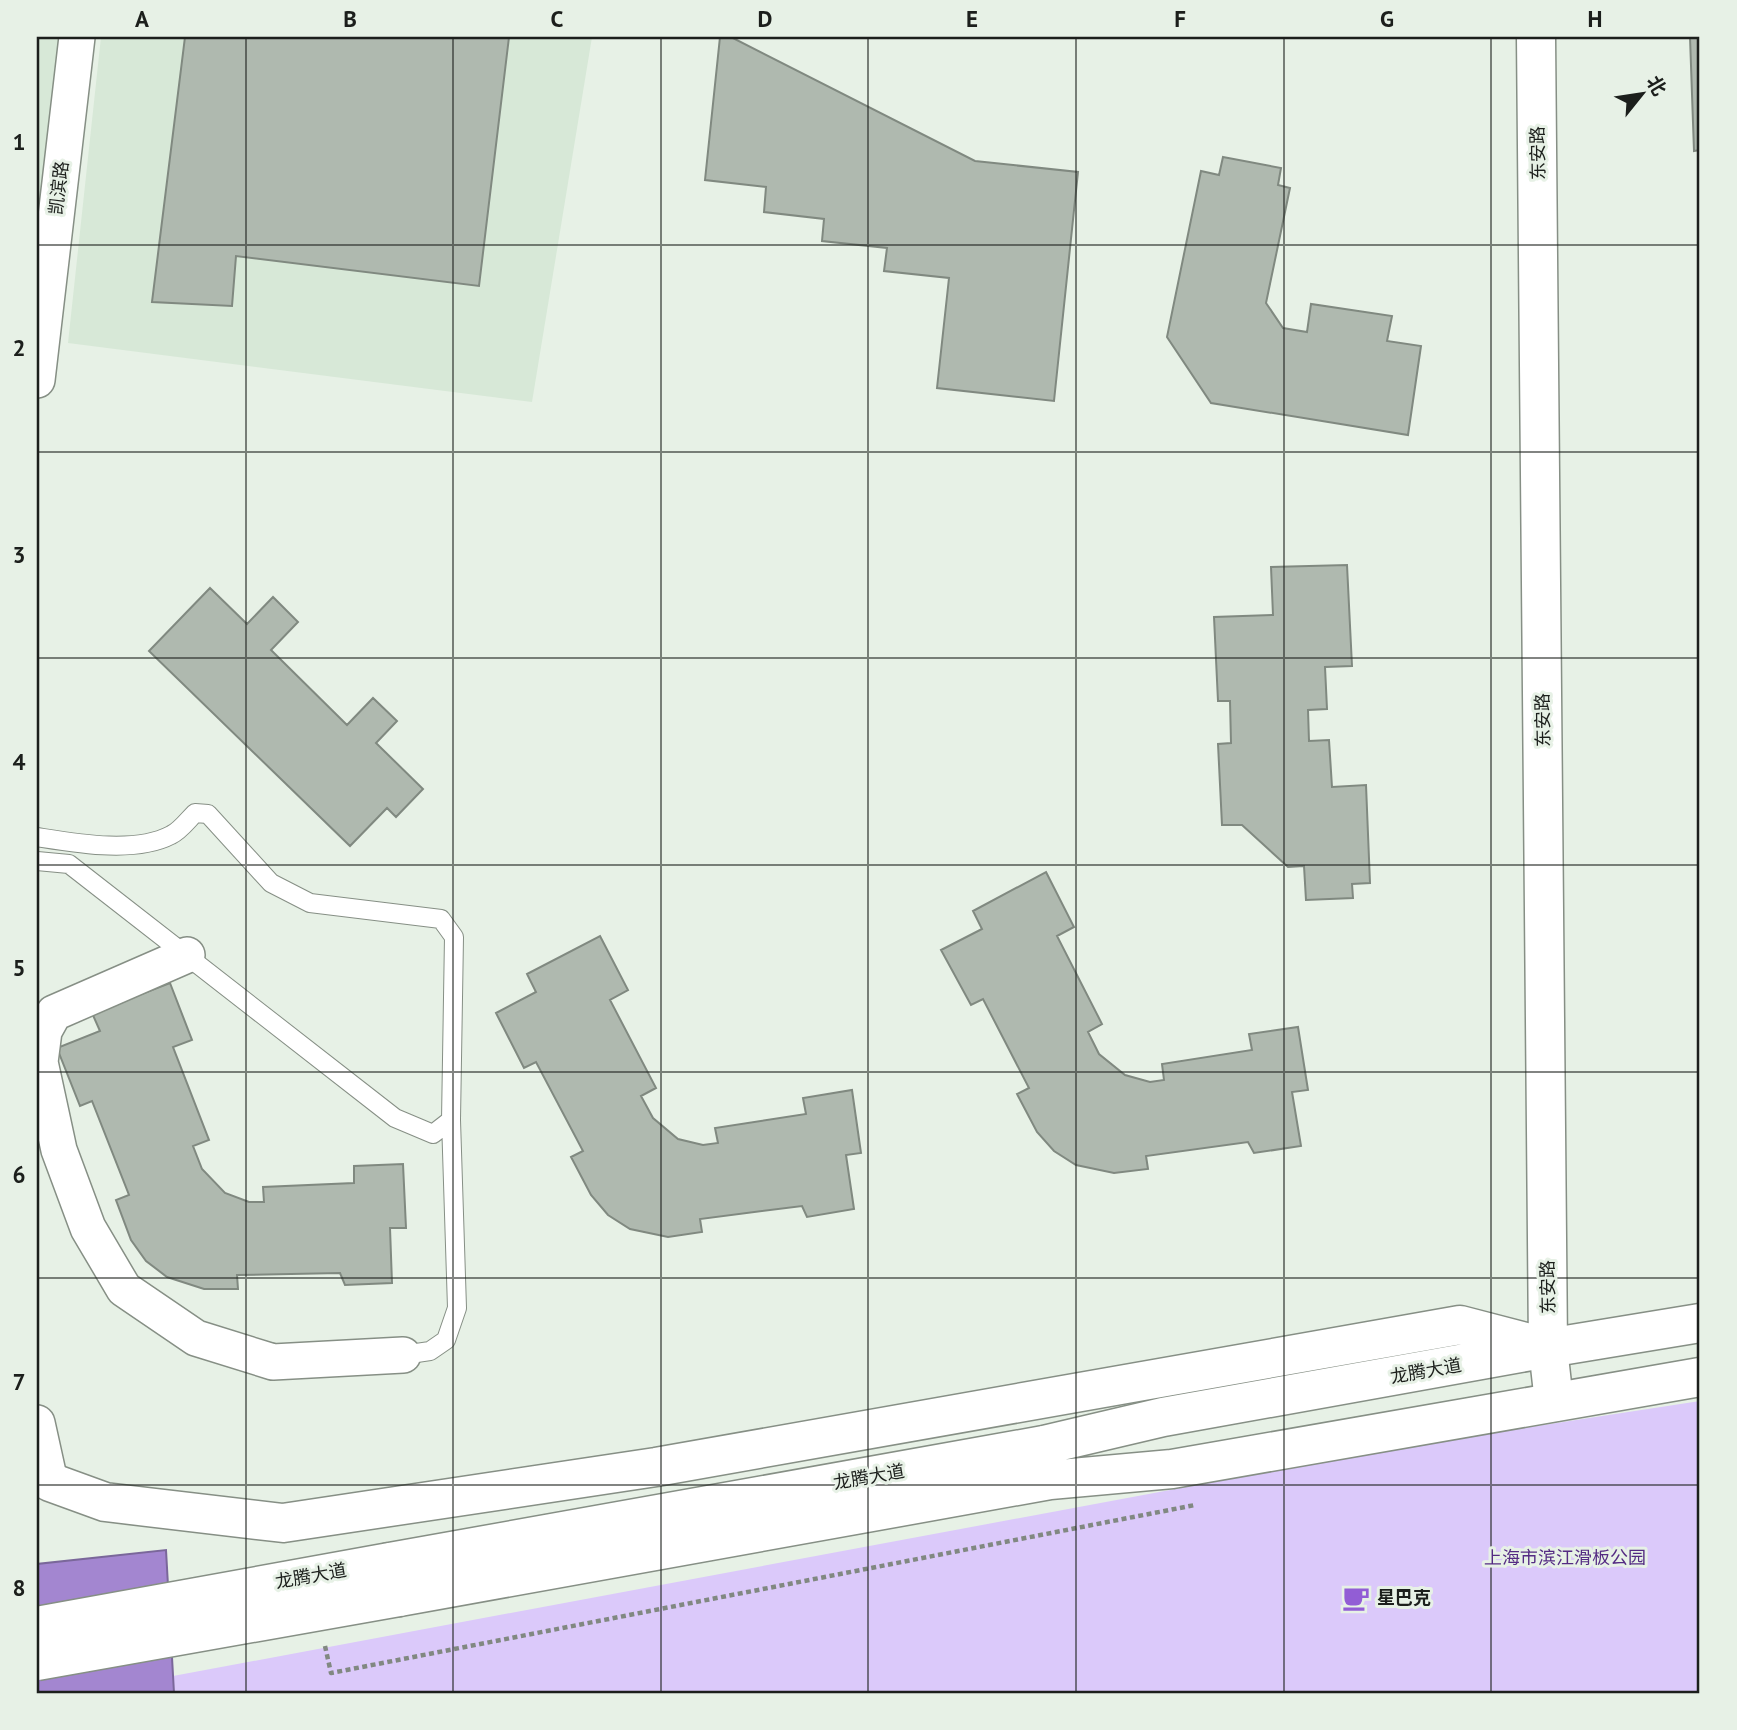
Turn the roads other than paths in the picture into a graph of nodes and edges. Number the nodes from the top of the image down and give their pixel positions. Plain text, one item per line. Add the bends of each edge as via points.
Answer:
1 (77, 37) edge
2 (1536, 37) edge
3 (37, 380) edge
4 (37, 837) edge
5 (37, 861) edge
6 (187, 955) junction
7 (451, 1120) junction
8 (1700, 1323) edge
9 (1548, 1348) junction
10 (403, 1355) joint
11 (1700, 1377) edge
12 (1554, 1402) junction
13 (37, 1423) edge
14 (50, 1482) joint
15 (933, 1483) junction
16 (37, 1626) edge
17 (37, 1661) edge

1 - 3 street, 凯滨路
2 - 9 main road, 东安路
4 - 7 lane via 85,845 142,844 172,835 195,813 208,814 271,883 310,903 441,919 454,937
5 - 6 lane via 69,864
6 - 7 lane via 395,1118 433,1134
6 - 10 street via 54,1013 44,1031 40,1062 59,1150 88,1228 124,1289 196,1338 273,1363
7 - 10 lane via 457,1308 446,1340 430,1351
8 - 9 main road, 龙腾大道
9 - 12 main road, 东安路
9 - 14 main road via 1460,1325 656,1467 283,1523 105,1502
9 - 15 main road, 龙腾大道 via 1163,1417 1044,1445
11 - 12 main road, 龙腾大道
12 - 15 main road, 龙腾大道 via 1172,1469 1050,1480
13 - 14 street
15 - 16 main road, 龙腾大道, bridge
15 - 17 main road, 龙腾大道, bridge

